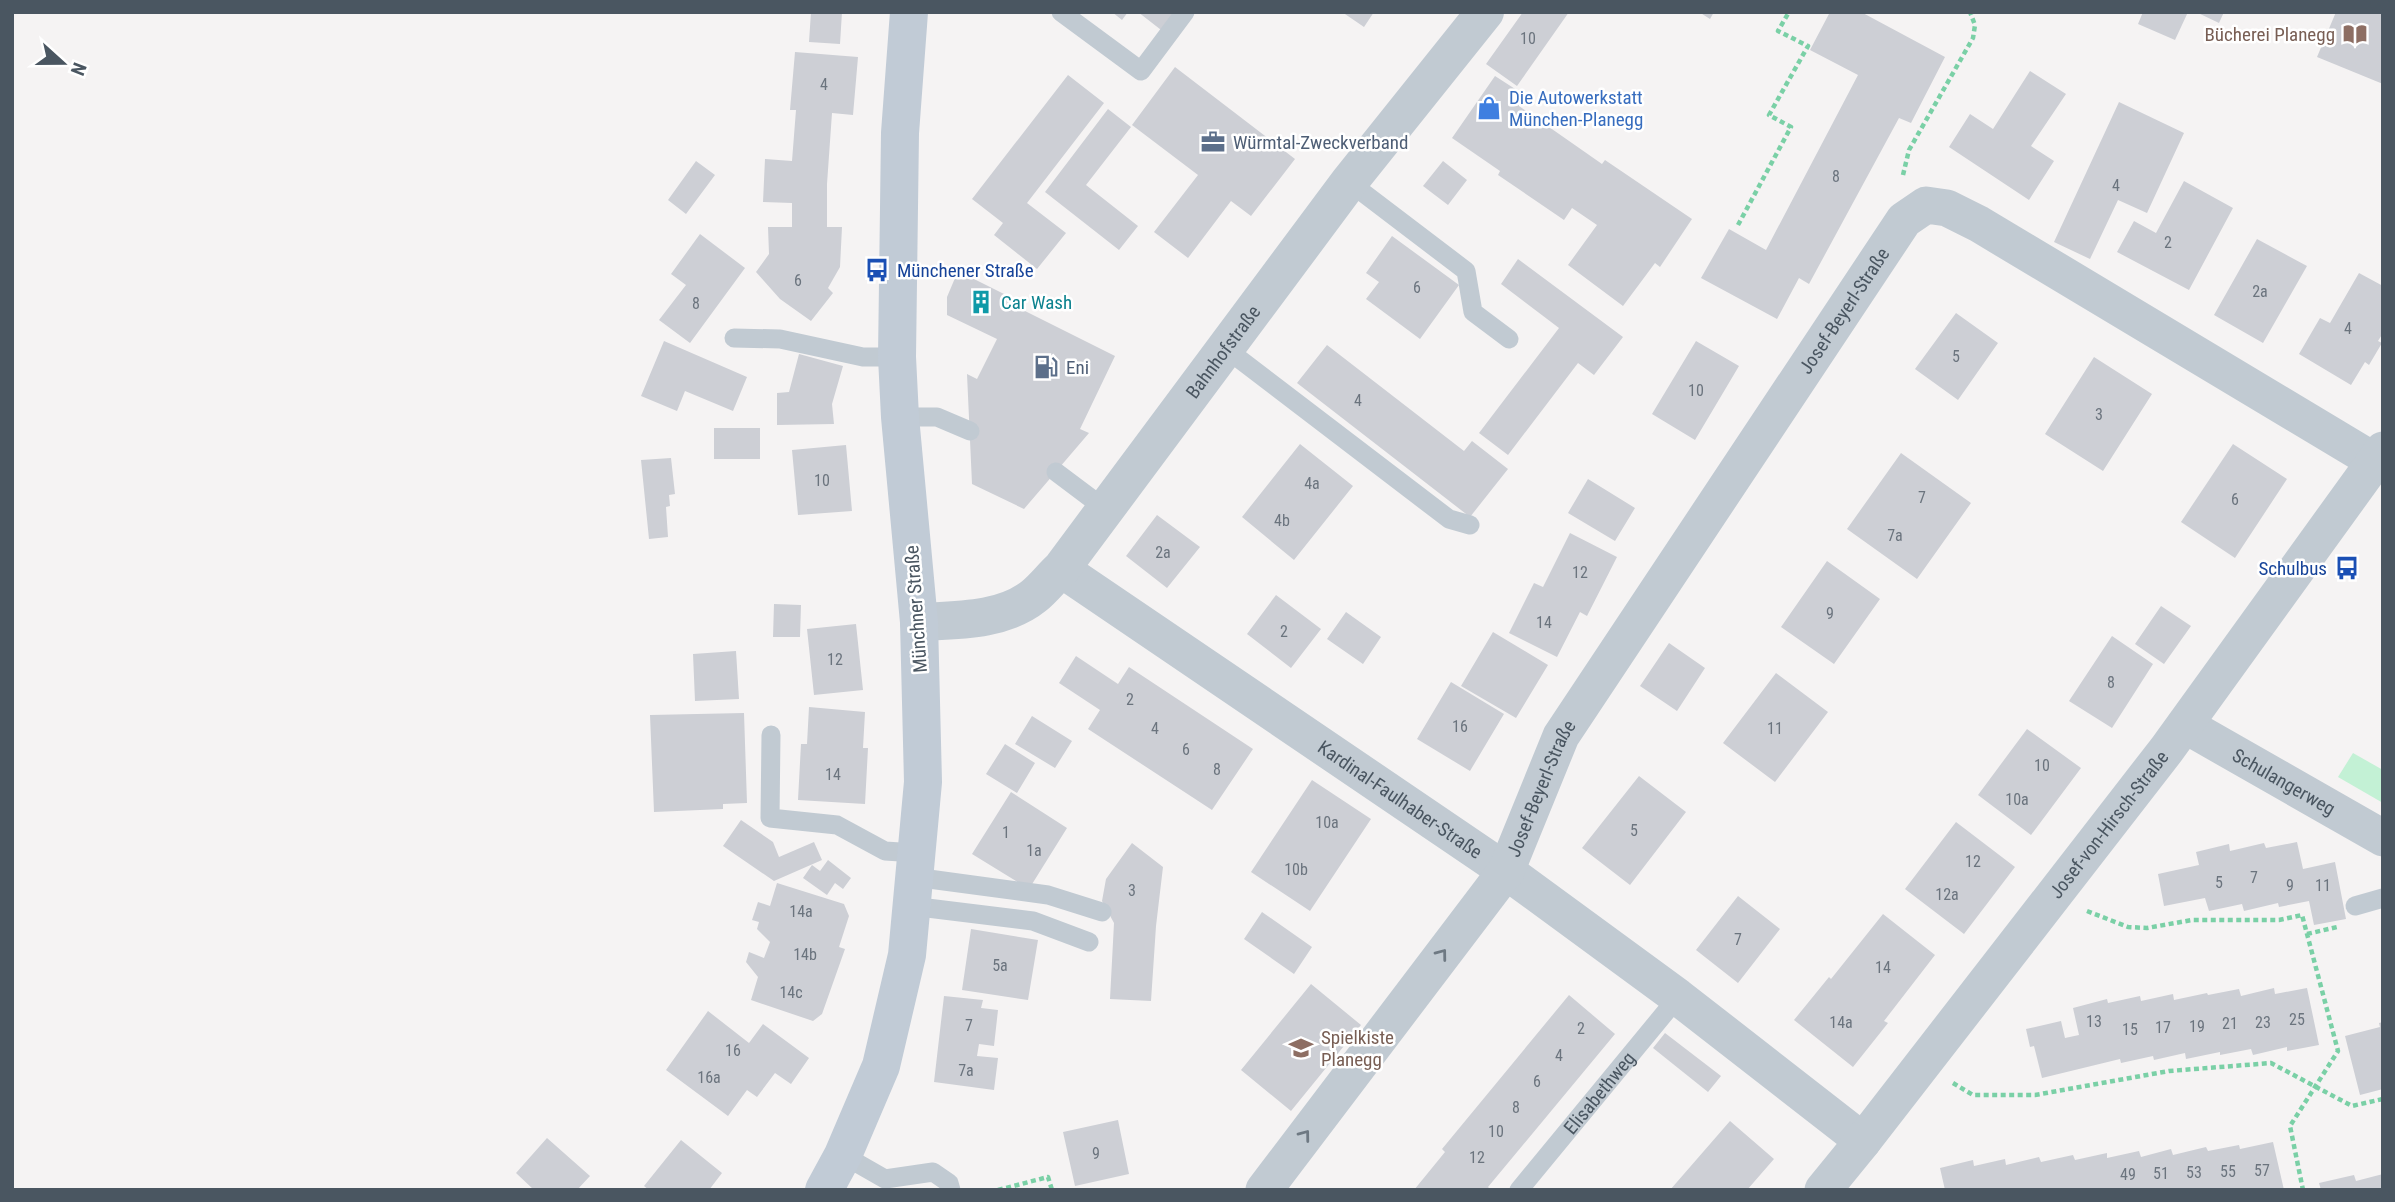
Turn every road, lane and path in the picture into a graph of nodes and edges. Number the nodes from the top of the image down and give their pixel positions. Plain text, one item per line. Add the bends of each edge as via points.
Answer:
1 (909, 12) edge
2 (1062, 12) edge
3 (1185, 12) edge
4 (1485, 12) edge
5 (1789, 12) edge
6 (1970, 12) edge
7 (1349, 182) junction
8 (1926, 205) junction
9 (1738, 225) dead end
10 (734, 338) dead end
11 (1509, 339) dead end
12 (1225, 348) junction
13 (897, 357) junction
14 (901, 417) junction
15 (970, 431) dead end
16 (2379, 456) edge
17 (1056, 472) dead end
18 (1104, 508) junction
19 (1470, 525) dead end
20 (1061, 569) junction
21 (919, 622) junction
22 (2185, 725) junction
23 (771, 735) dead end
24 (2383, 838) edge
25 (1506, 871) junction
26 (914, 879) junction
27 (2055, 895) junction
28 (2383, 898) edge
29 (2355, 906) dead end
30 (1102, 912) dead end
31 (1089, 942) dead end
32 (1678, 997) junction
33 (1924, 1061) junction
34 (2315, 1087) junction
35 (2383, 1100) edge
36 (1863, 1141) junction
37 (843, 1155) junction
38 (824, 1190) edge
39 (951, 1190) edge
40 (998, 1190) edge
41 (1052, 1190) edge
42 (1264, 1190) edge
43 (1519, 1190) edge
44 (1823, 1190) edge
45 (2303, 1190) edge

1 - 13 main road, Münchner Straße via 900,132
2 - 3 lane via 1140,71
4 - 7 street, Bahnhofstraße
5 - 9 path via 1778,31 1808,46 1769,115 1791,127
6 - 8 path via 1973,38 1909,150 1901,181
7 - 11 lane via 1466,271 1474,312
7 - 12 street, Bahnhofstraße
8 - 16 street via 1947,208 1979,224
8 - 25 street, Josef-Beyerl-Straße via 1904,220 1561,736
10 - 13 lane via 780,339 863,357
12 - 18 street, Bahnhofstraße
12 - 19 lane via 1449,519
13 - 14 main road, Münchner Straße
14 - 15 lane via 937,417
14 - 21 main road, Münchner Straße
16 - 22 street, Josef-von-Hirsch-Straße
17 - 18 lane
18 - 20 street, Bahnhofstraße
20 - 21 street, Bahnhofstraße via 1032,597 1007,611
20 - 25 street, Kardinal-Faulhaber-Straße
21 - 26 main road, Münchner Straße via 923,782
22 - 24 street, Schulangerweg
22 - 27 street, Josef-von-Hirsch-Straße
23 - 26 lane via 770,818 837,825 886,851
25 - 32 street, Kardinal-Faulhaber-Straße
42 -> 25 street, Josef-Beyerl-Straße
26 - 30 lane via 1048,895
26 - 31 lane
26 - 37 main road, Münchner Straße via 907,955 881,1066
27 - 33 street, Josef-von-Hirsch-Straße
27 - 34 path via 2128,927 2302,915 2338,1051
28 - 29 lane
32 - 36 street, Kardinal-Faulhaber-Straße
32 - 43 lane, Elisabethweg
33 - 34 path via 1973,1096 2035,1095 2169,1072 2271,1063
33 - 36 street, Josef-von-Hirsch-Straße
34 - 35 path via 2352,1106
34 - 45 path via 2290,1126
36 - 44 street, Josef-von-Hirsch-Straße
37 - 38 main road, Münchner Straße
37 - 39 lane via 885,1179 933,1172 950,1183
40 - 41 path via 1048,1177

